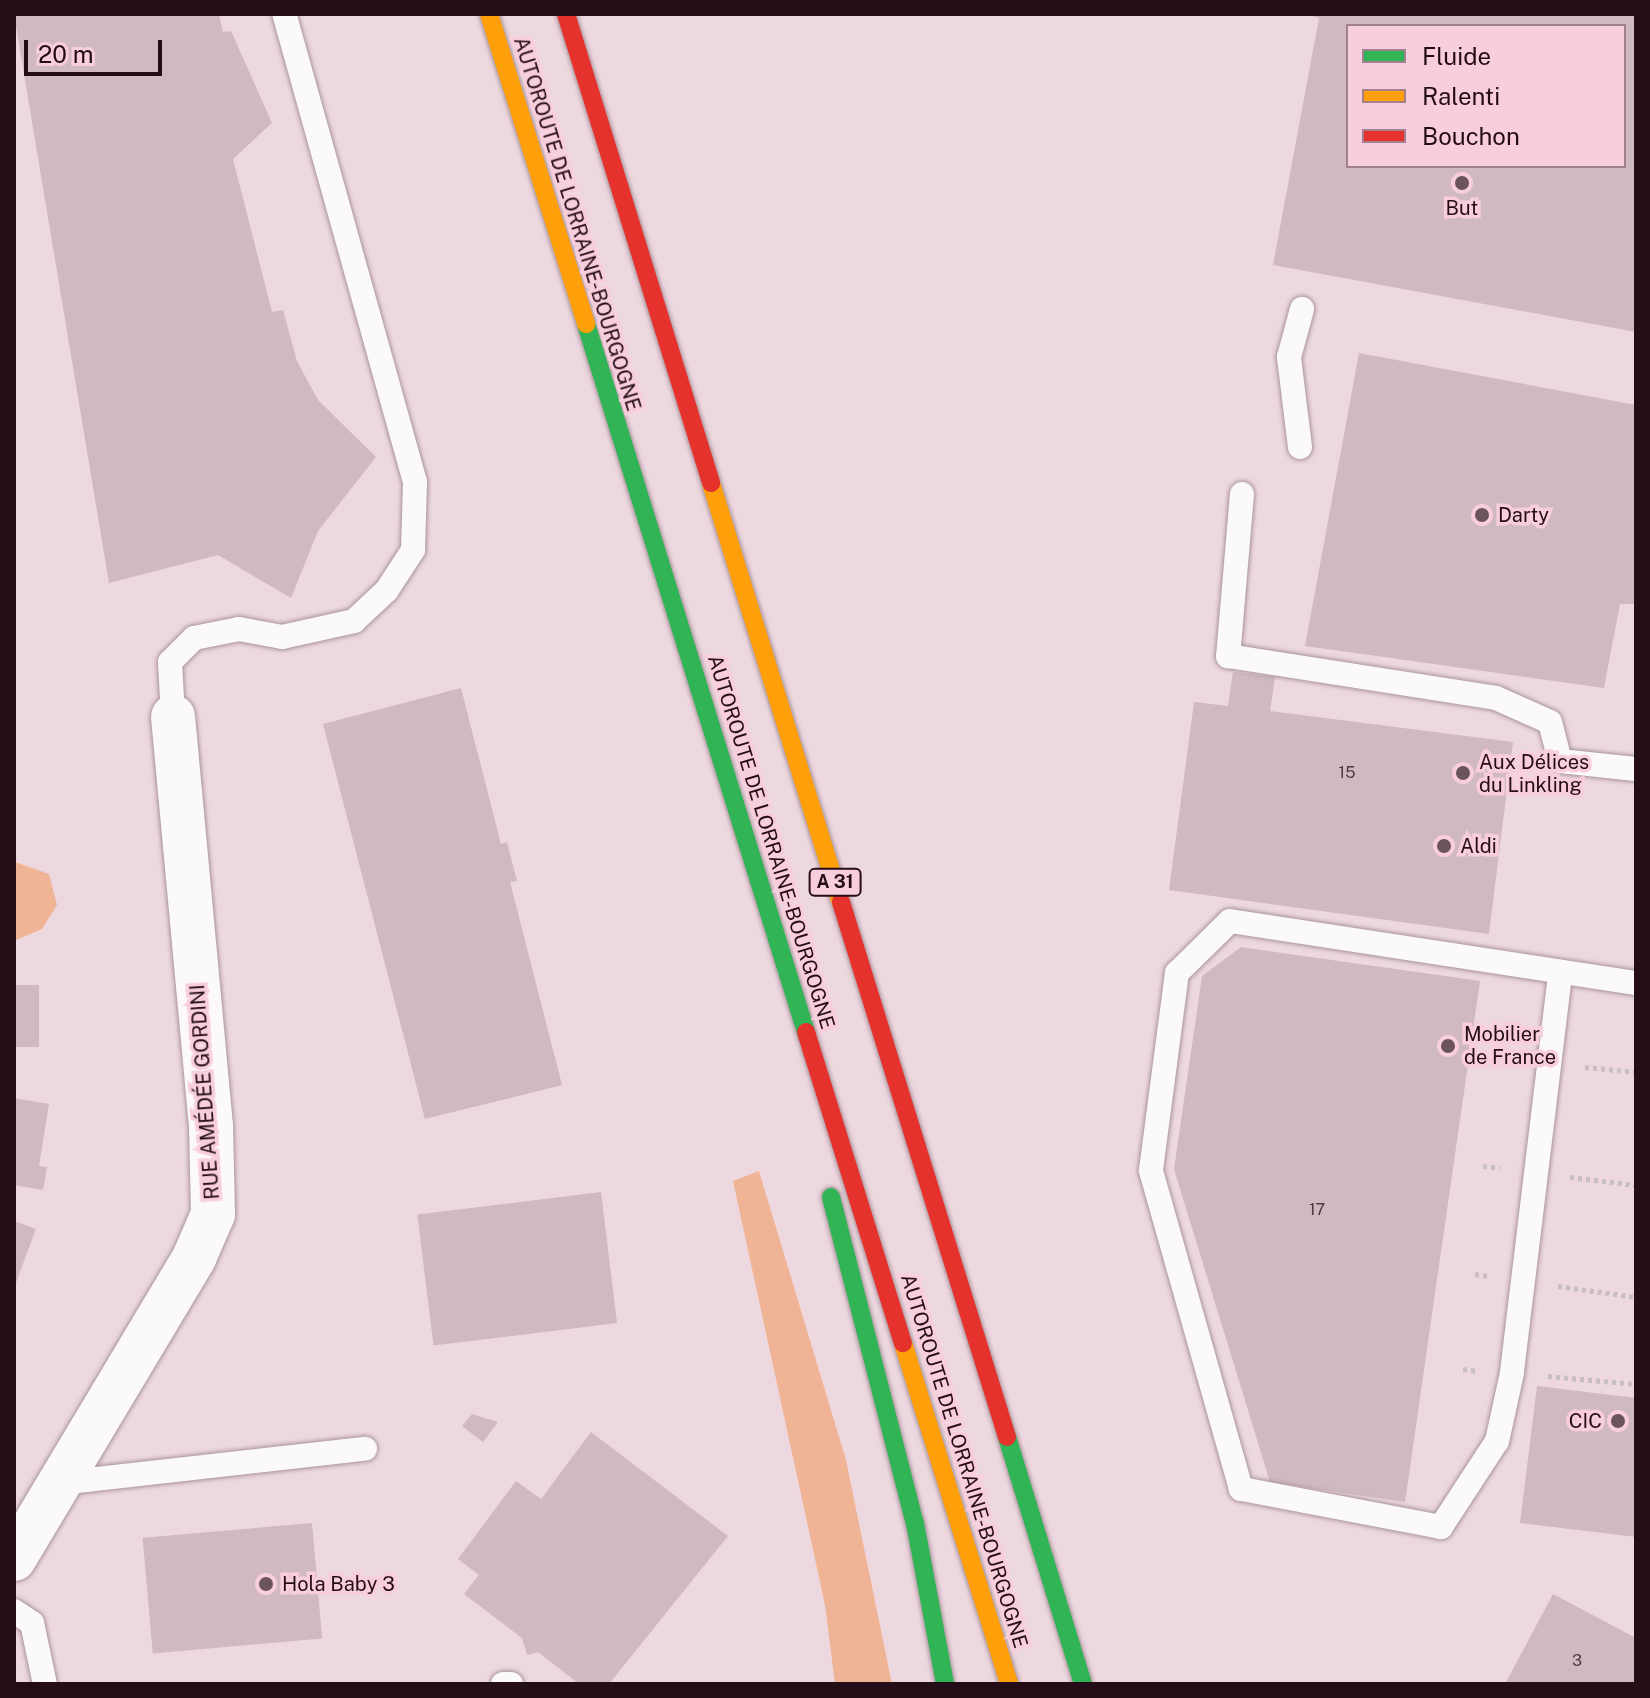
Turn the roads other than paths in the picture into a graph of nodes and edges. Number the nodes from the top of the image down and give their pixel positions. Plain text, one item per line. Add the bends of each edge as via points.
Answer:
1 (284, 14) edge
2 (489, 14) edge
3 (566, 14) edge
4 (1302, 309) dead end
5 (1300, 447) dead end
6 (1242, 494) dead end
7 (173, 717) joint
8 (1636, 769) edge
9 (790, 974) junction
10 (1560, 975) junction
11 (1636, 983) edge
12 (365, 1449) dead end
13 (60, 1483) junction
14 (14, 1559) edge
15 (14, 1611) edge
16 (45, 1684) edge
17 (503, 1684) edge
18 (511, 1684) edge
19 (945, 1684) edge
20 (1009, 1684) edge
21 (1083, 1684) edge

1 - 7 lane via 415,482 413,550 387,590 354,621 282,637 239,629 194,638 170,662
2 - 9 highway, AUTOROUTE DE LORRAINE-BOURGOGNE
3 - 21 highway, A 31
4 - 5 lane via 1289,357
6 - 8 lane via 1228,656 1496,698 1550,722 1560,761
7 - 13 street, RUE AMÉDÉE GORDINI via 211,1126 213,1214 194,1258
9 - 19 highway via 825,1170 915,1523
9 - 20 highway, AUTOROUTE DE LORRAINE-BOURGOGNE
10 - 10 lane via 1512,1373 1497,1441 1441,1527 1241,1489 1151,1170 1177,973 1230,921
10 - 11 lane
12 - 13 lane
13 - 14 street, RUE AMÉDÉE GORDINI
15 - 16 lane via 32,1623
17 - 18 lane

